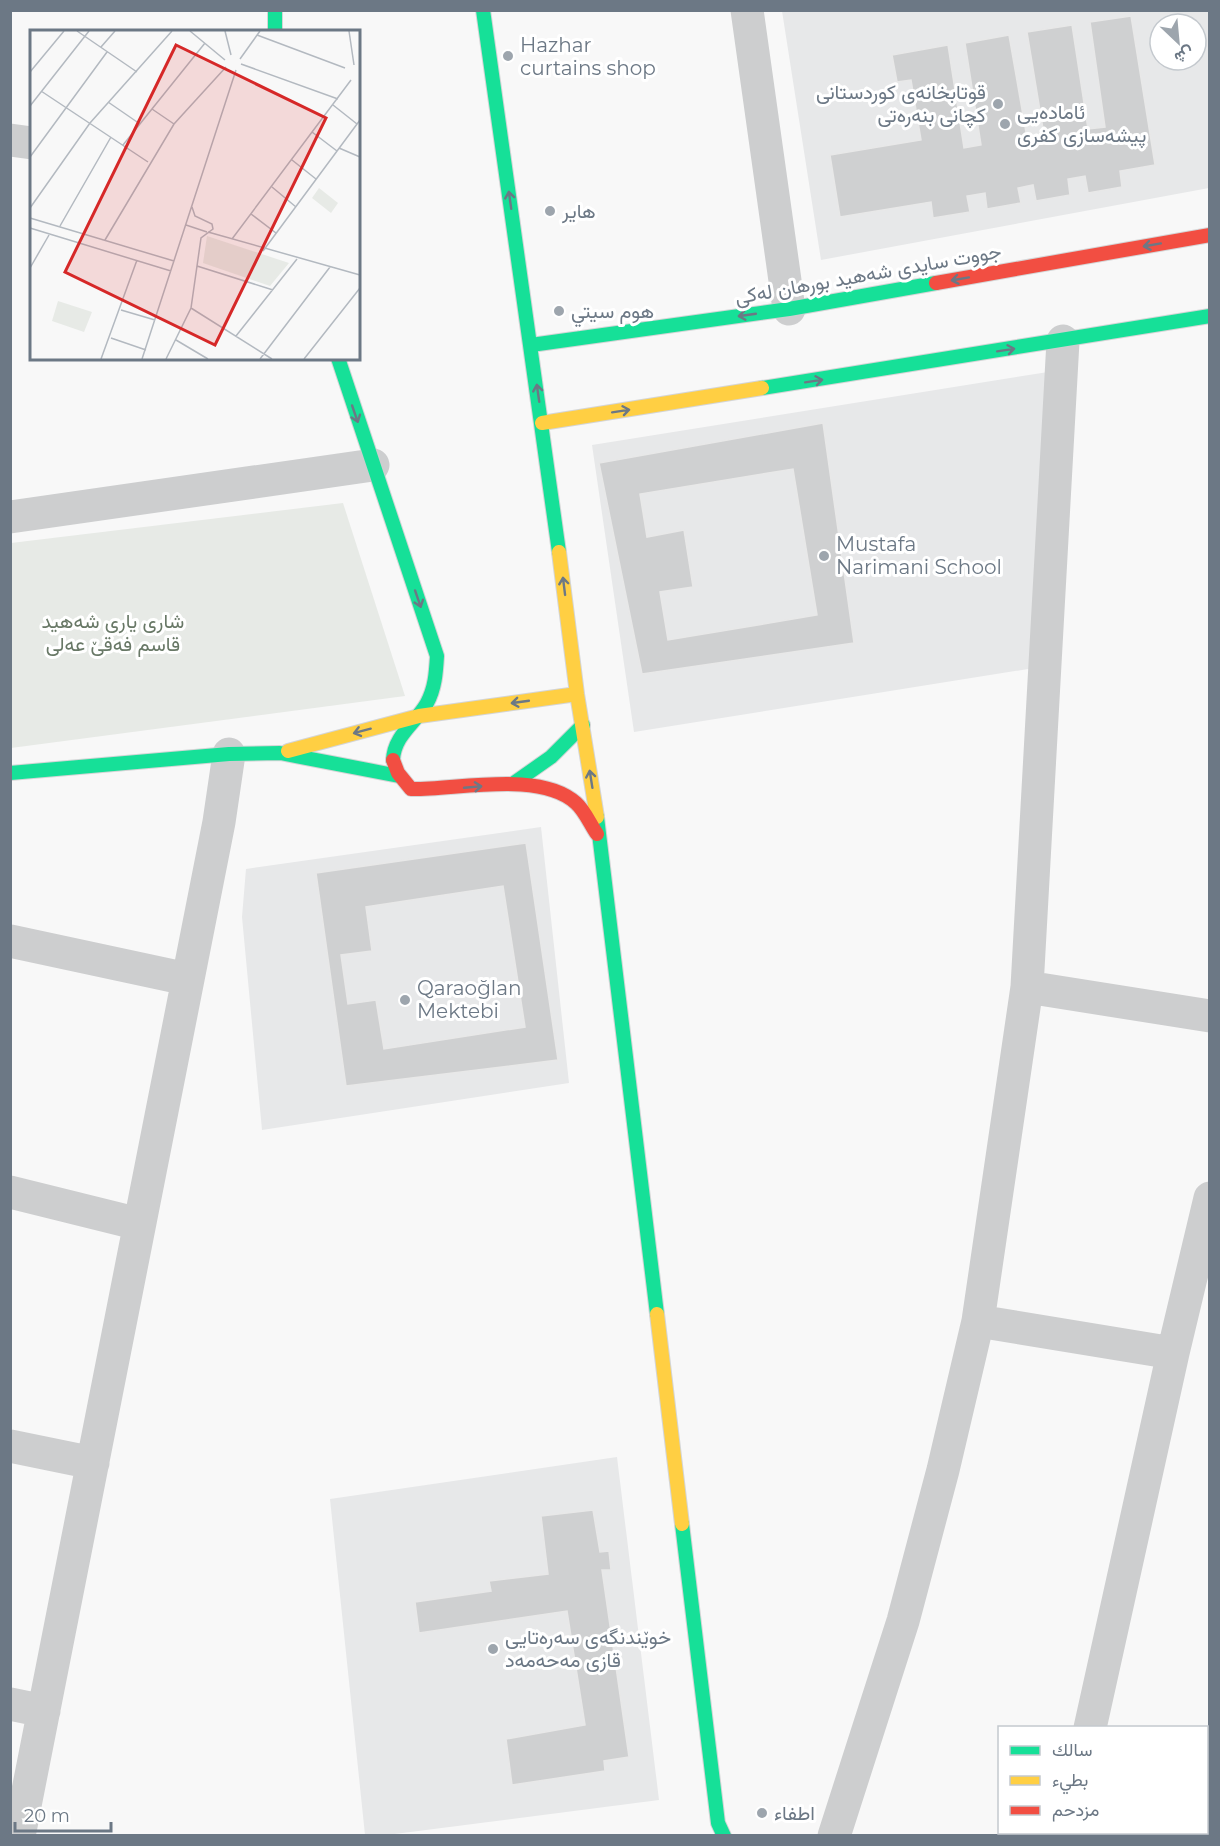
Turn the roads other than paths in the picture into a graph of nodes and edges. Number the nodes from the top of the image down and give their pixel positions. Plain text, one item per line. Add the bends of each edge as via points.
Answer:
1 (275, 10) edge
2 (483, 10) edge
3 (747, 10) edge
4 (275, 30) edge
5 (10, 140) edge
6 (30, 143) edge
7 (1209, 235) edge
8 (789, 309) junction
9 (1209, 316) edge
10 (1063, 341) junction
11 (531, 345) junction
12 (339, 360) edge
13 (542, 423) junction
14 (373, 465) junction
15 (10, 517) edge
16 (578, 694) junction
17 (419, 716) junction
18 (582, 725) junction
19 (280, 753) junction
20 (229, 754) junction
21 (10, 773) edge
22 (399, 776) junction
23 (514, 783) junction
24 (600, 837) junction
25 (10, 941) edge
26 (187, 979) junction
27 (1027, 987) junction
28 (1209, 1016) edge
29 (10, 1192) edge
30 (1208, 1208) edge
31 (139, 1224) junction
32 (978, 1321) junction
33 (1173, 1353) junction
34 (10, 1446) edge
35 (93, 1463) junction
36 (10, 1704) edge
37 (44, 1711) junction
38 (1090, 1726) edge
39 (19, 1836) edge
40 (724, 1836) edge
41 (834, 1836) edge

1 - 4 main road
11 -> 2 main road
3 - 8 street
5 - 6 street
7 -> 8 main road, جووت سایدی شەهید بورهان لەکی
8 -> 11 main road, جووت سایدی شەهید بورهان لەکی
9 - 10 main road
13 -> 10 main road
10 - 27 street
13 -> 11 main road
12 -> 14 main road
16 -> 13 main road
14 - 15 street
14 -> 17 main road via 437,656 433,690
16 -> 17 main road
16 - 18 main road
17 -> 19 main road
17 - 22 main road via 396,740 391,760
18 - 23 main road via 551,757
24 -> 18 main road
19 - 20 main road
19 - 22 main road
20 - 21 main road
20 - 26 street
22 -> 23 main road via 411,789
23 - 24 main road via 547,788 574,801
24 - 40 main road via 718,1823
25 - 26 street
26 - 31 street
27 - 28 street
27 - 32 street
29 - 31 street
30 - 33 street
31 - 35 street
32 - 33 street
32 - 41 street via 903,1621
33 - 38 street
34 - 35 street
35 - 37 street
36 - 37 street
37 - 39 street

